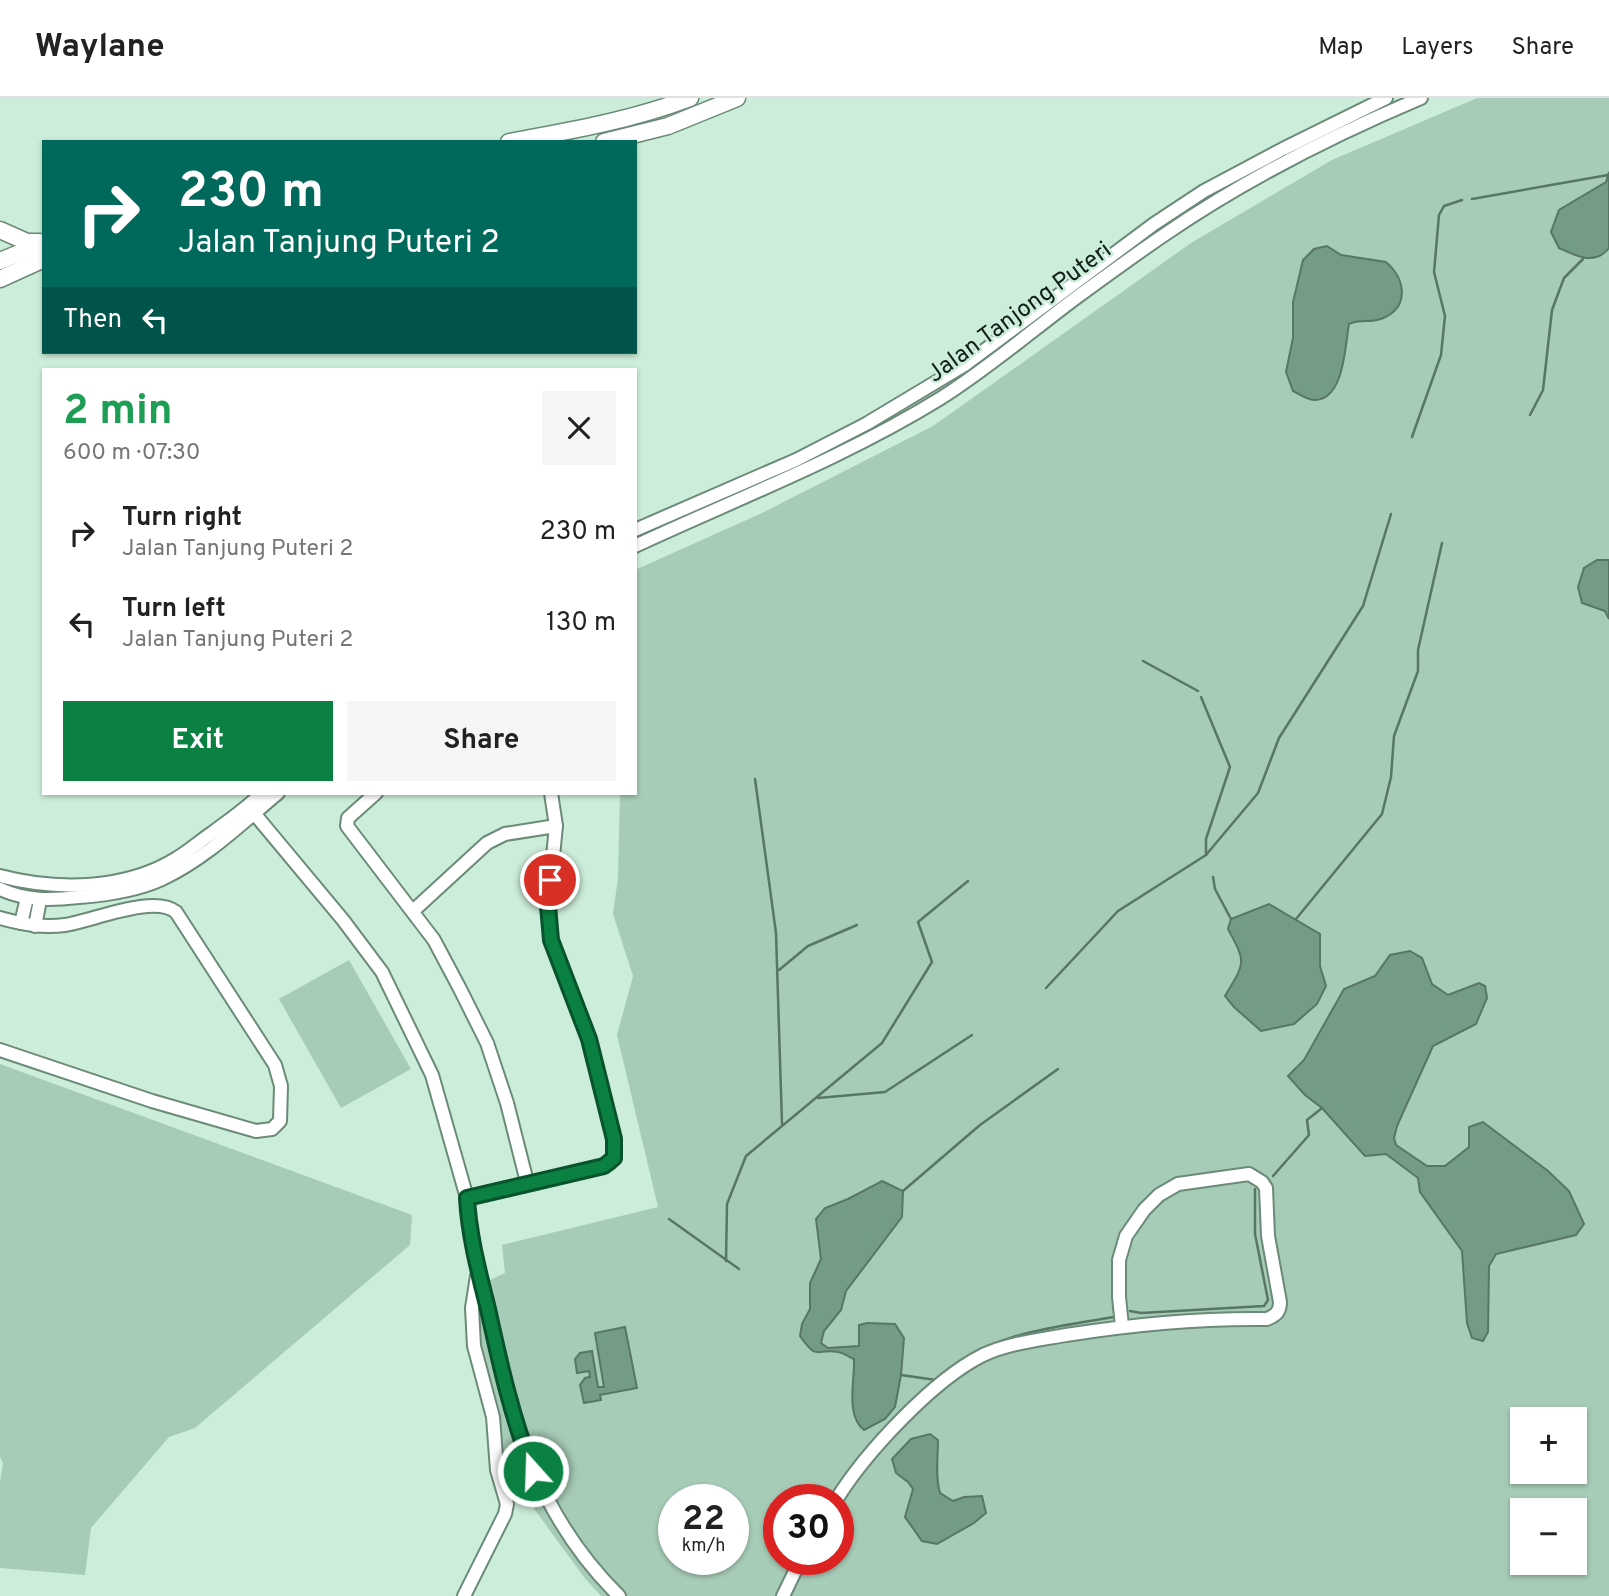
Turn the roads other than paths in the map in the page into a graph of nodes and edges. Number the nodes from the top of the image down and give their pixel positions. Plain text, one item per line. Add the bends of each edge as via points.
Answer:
1 (690, 98) edge
2 (737, 98) edge
3 (1386, 98) edge
4 (1421, 98) edge
5 (724, 102) edge
6 (519, 140) edge
7 (612, 140) edge
8 (1204, 191) junction
9 (1212, 203) junction
10 (0, 230) edge
11 (0, 236) edge
12 (42, 242) edge
13 (42, 243) edge
14 (42, 260) edge
15 (5, 269) edge
16 (637, 529) edge
17 (637, 545) edge
18 (261, 795) edge
19 (275, 795) edge
20 (374, 795) edge
21 (551, 795) edge
22 (251, 810) junction
23 (556, 827) junction
24 (0, 876) edge
25 (121, 880) junction
26 (138, 888) junction
27 (0, 889) edge
28 (34, 899) junction
29 (413, 911) junction
30 (0, 918) edge
31 (21, 923) junction
32 (35, 926) junction
33 (0, 1050) edge
34 (527, 1182) junction
35 (467, 1198) junction
36 (478, 1265) junction
37 (1122, 1326) junction
38 (849, 1484) edge
39 (793, 1575) edge
40 (464, 1596) edge
41 (619, 1596) edge
42 (783, 1596) edge

1 - 6 main road via 629,117
2 - 5 main road
3 - 8 street, Jalan Tanjong Puteri
4 - 9 street, Jalan Tanjong Puteri via 1287,160
5 - 7 main road via 668,126
8 - 9 street
8 - 16 street, Jalan Tanjong Puteri via 933,385 796,460
9 - 17 street, Jalan Tanjong Puteri via 939,399 802,473
10 - 12 main road via 27,242
11 - 15 main road
13 - 15 main road
14 - 15 main road
18 - 22 street
19 - 22 street
20 - 29 street via 352,814 347,826
21 - 23 street
22 - 25 street via 176,859
22 - 26 street via 186,866
22 - 35 street via 343,920 396,997 432,1075
23 - 29 street via 505,834 487,843
23 - 34 street via 548,906 551,940 589,1039 615,1153 604,1166
24 - 25 street via 44,885
25 - 26 street via 134,880
26 - 28 street
27 - 28 street
28 - 31 street
28 - 32 street
29 - 34 street via 434,940 487,1042
30 - 31 street
31 - 32 street
32 - 33 street via 66,925 150,906 170,907 275,1065 281,1086 280,1121 272,1129 256,1131
34 - 35 street
35 - 36 street
36 - 40 street via 472,1308 474,1346 493,1417 497,1469 507,1503
36 - 41 street via 508,1400 533,1471 569,1536
37 - 37 street via 1275,1315 1280,1302 1262,1182 1249,1174 1178,1184 1144,1210 1126,1236 1119,1260
37 - 38 street via 1017,1343 984,1354 956,1372 894,1429
39 - 42 street

